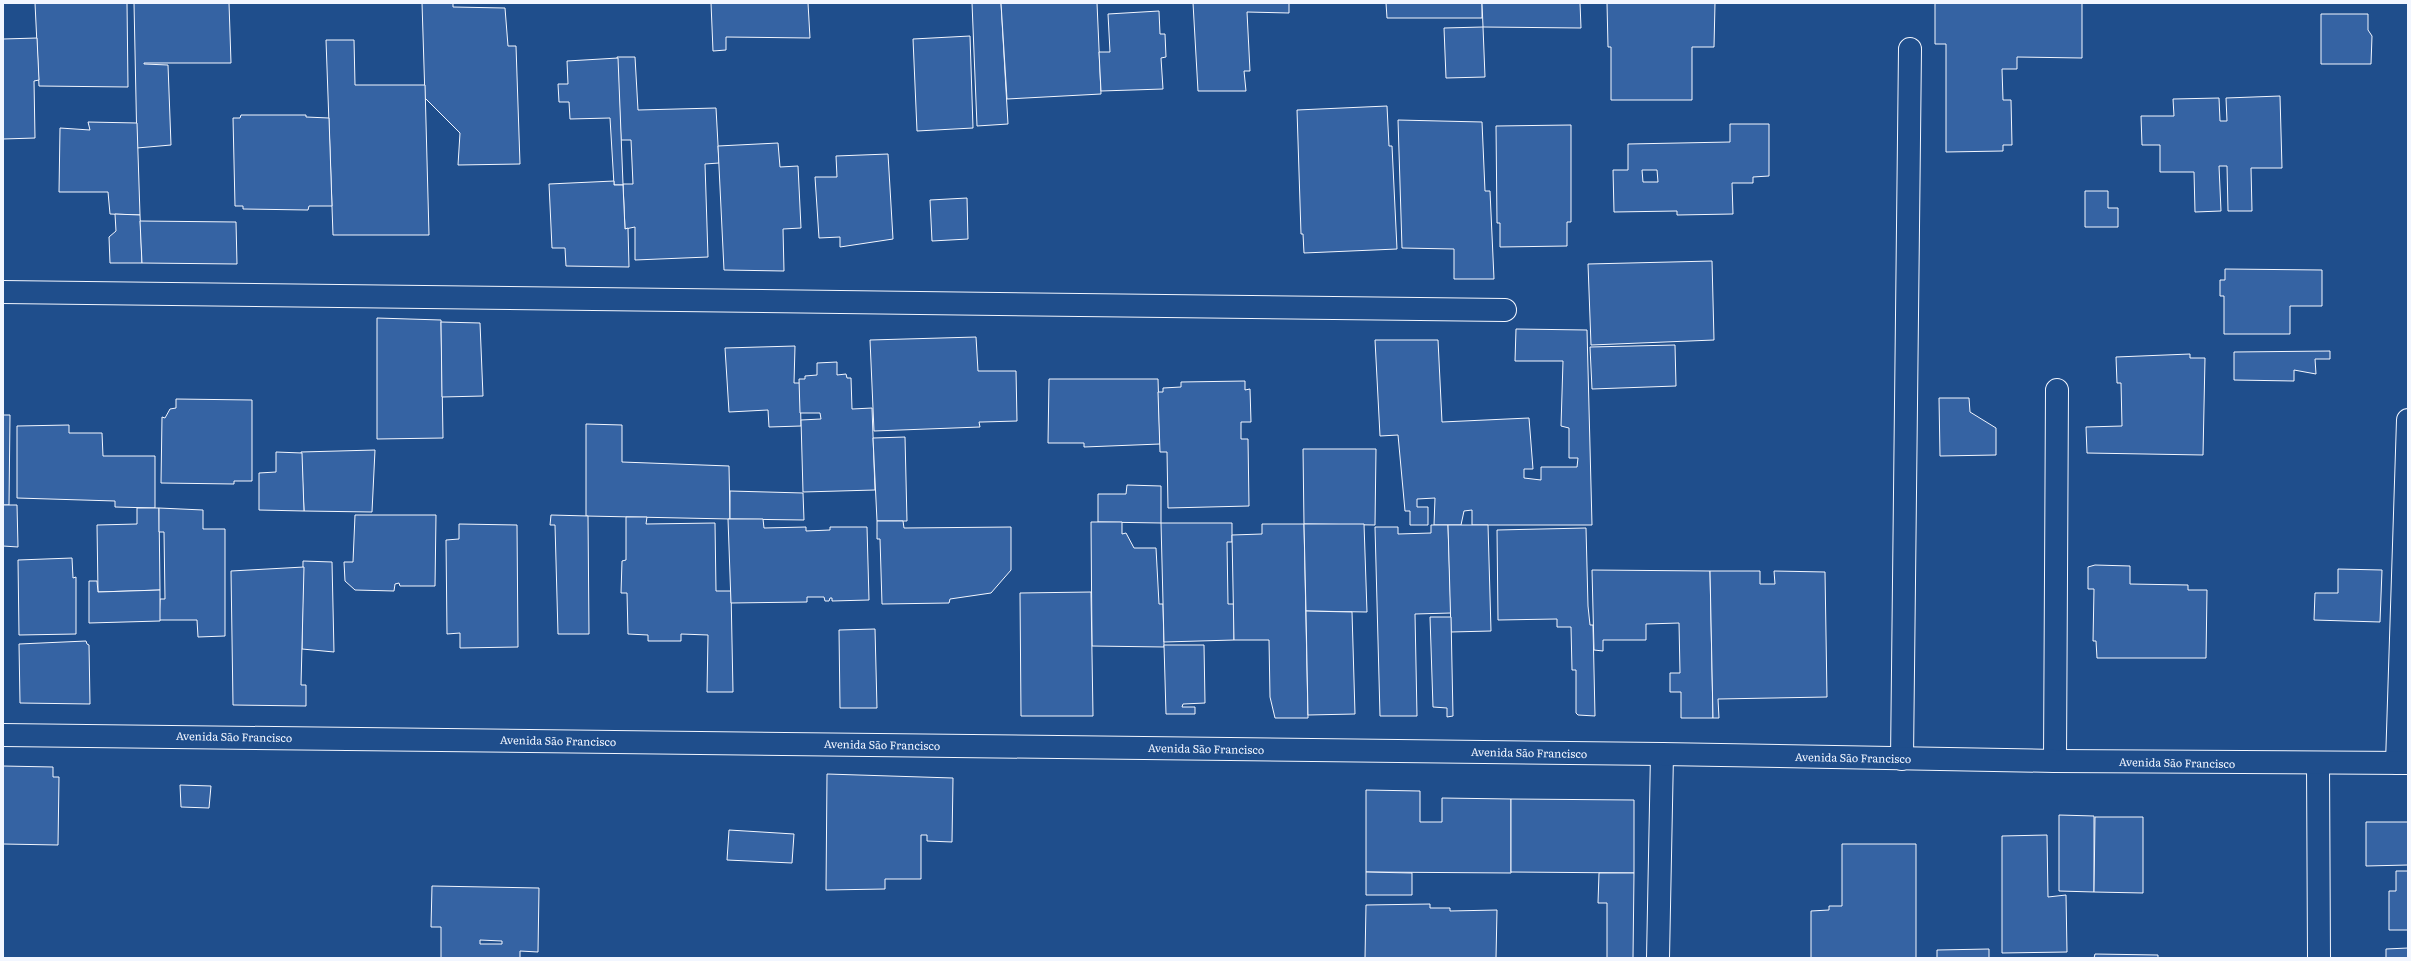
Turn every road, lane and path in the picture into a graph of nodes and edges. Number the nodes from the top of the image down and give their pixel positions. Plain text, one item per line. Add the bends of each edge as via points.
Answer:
1 (1910, 49) dead end
2 (3, 292) edge
3 (1505, 310) dead end
4 (2057, 390) dead end
5 (2408, 420) edge
6 (3, 735) edge
7 (1662, 754) junction
8 (1902, 759) junction
9 (2055, 762) junction
10 (2403, 763) edge
11 (2318, 764) junction
12 (1658, 958) edge
13 (2319, 958) edge

1 - 8 street
2 - 3 street
4 - 9 street
5 - 10 street
6 - 7 street, Avenida São Francisco
7 - 8 street, Avenida São Francisco
7 - 12 street
8 - 9 street, Avenida São Francisco
9 - 11 street, Avenida São Francisco
10 - 11 street, Avenida São Francisco
11 - 13 street

